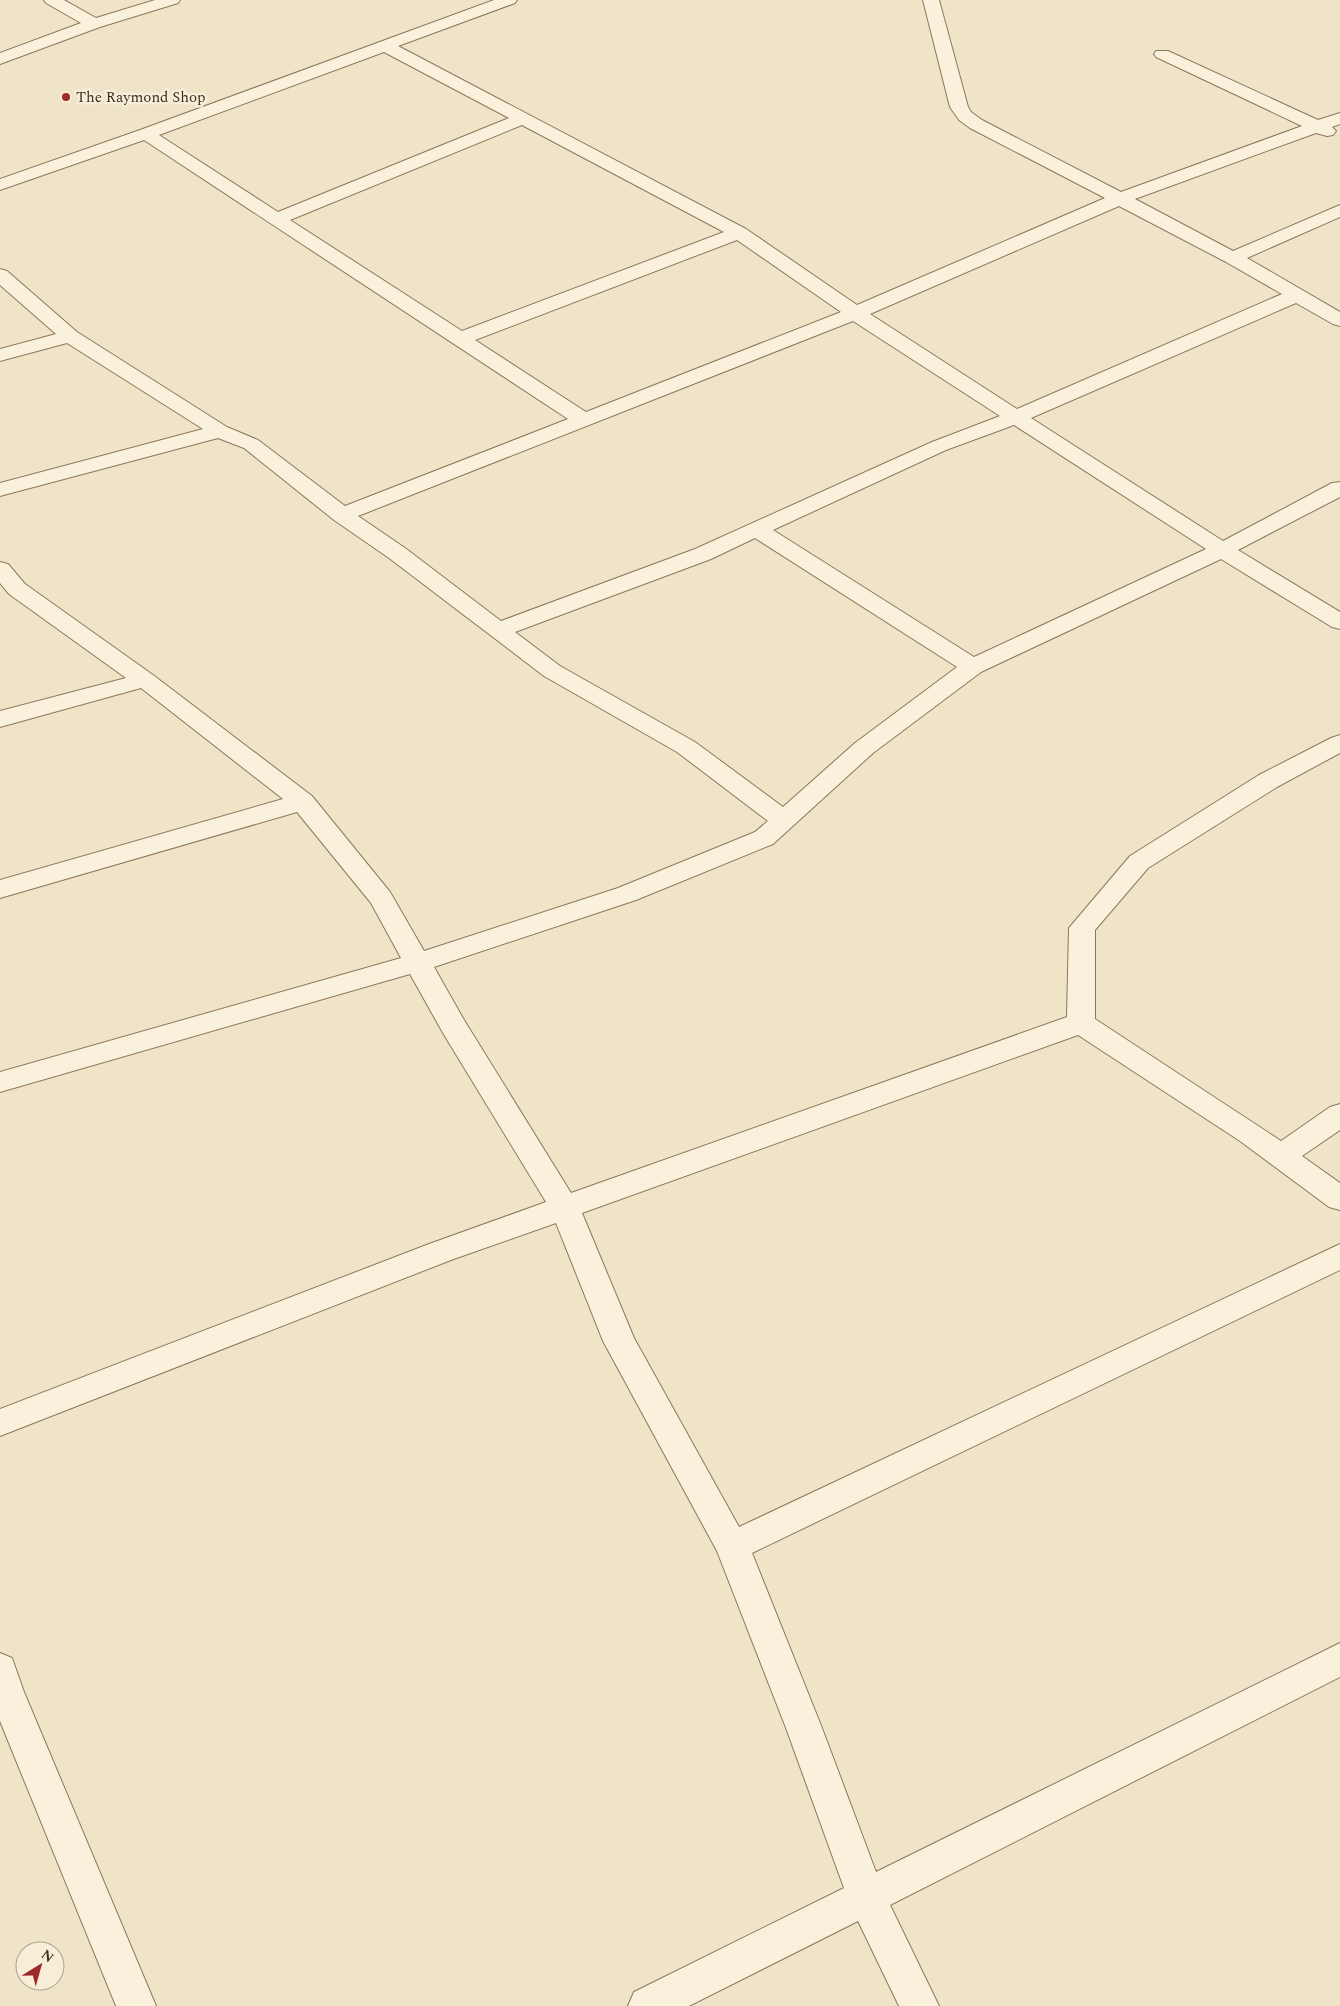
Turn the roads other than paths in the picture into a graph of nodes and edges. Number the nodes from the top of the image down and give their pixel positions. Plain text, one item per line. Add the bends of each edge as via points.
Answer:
1 (52, 0) edge
2 (172, 0) edge
3 (509, 0) edge
4 (931, 0) edge
5 (94, 24) junction
6 (383, 45) junction
7 (1162, 54) dead end
8 (0, 59) edge
9 (1340, 118) edge
10 (522, 119) junction
11 (1317, 127) junction
12 (146, 134) junction
13 (1340, 137) edge
14 (0, 185) edge
15 (1119, 199) junction
16 (1340, 210) edge
17 (276, 218) junction
18 (739, 233) junction
19 (1233, 258) junction
20 (0, 275) edge
21 (1297, 295) junction
22 (855, 313) junction
23 (1340, 320) edge
24 (70, 336) junction
25 (460, 339) junction
26 (0, 355) edge
27 (1016, 417) junction
28 (583, 419) junction
29 (220, 431) junction
30 (1340, 488) edge
31 (0, 490) edge
32 (342, 515) junction
33 (757, 530) junction
34 (1222, 550) junction
35 (0, 569) edge
36 (1340, 622) edge
37 (498, 630) junction
38 (973, 667) junction
39 (144, 680) junction
40 (0, 719) edge
41 (1340, 743) edge
42 (303, 802) junction
43 (784, 820) junction
44 (0, 889) edge
45 (417, 963) junction
46 (1082, 1023) junction
47 (0, 1082) edge
48 (1340, 1115) edge
49 (1281, 1156) junction
50 (1340, 1199) edge
51 (565, 1208) junction
52 (1340, 1256) edge
53 (0, 1423) edge
54 (732, 1546) junction
55 (1340, 1659) edge
56 (0, 1669) edge
57 (866, 1897) junction
58 (136, 2006) edge
59 (648, 2006) edge
60 (919, 2006) edge

1 - 5 street
2 - 5 street
3 - 6 street
4 - 15 street via 959,107 965,116
5 - 8 street
6 - 10 street
6 - 12 street
7 - 11 street
9 - 11 street
10 - 17 street
10 - 18 street
11 - 13 street
11 - 15 street
12 - 14 street
12 - 17 street
15 - 19 street
15 - 22 street
16 - 19 street
17 - 25 street
18 - 22 street
18 - 25 street
19 - 21 street
20 - 24 street
21 - 23 street
21 - 27 street
22 - 27 street
22 - 28 street
24 - 26 street
24 - 29 street
25 - 28 street
27 - 33 street via 939,446
27 - 34 street
28 - 32 street
29 - 31 street
29 - 32 street via 251,444
30 - 34 street
32 - 37 street
33 - 37 street via 703,554
33 - 38 street
34 - 36 street
34 - 38 street
35 - 39 street via 17,590
37 - 43 street via 552,671 686,747
38 - 43 street via 864,748
39 - 40 street
39 - 42 street
41 - 46 street via 1268,782 1139,862 1082,928
42 - 44 street
42 - 45 street via 381,898
43 - 45 street via 764,838 627,894
45 - 47 street
45 - 51 street
46 - 49 street
46 - 51 street
48 - 49 street
49 - 50 street
51 - 53 street via 440,1252
51 - 54 street via 620,1341
52 - 54 street
54 - 57 street
55 - 57 street
56 - 58 street via 6,1692
57 - 59 street
57 - 60 street

